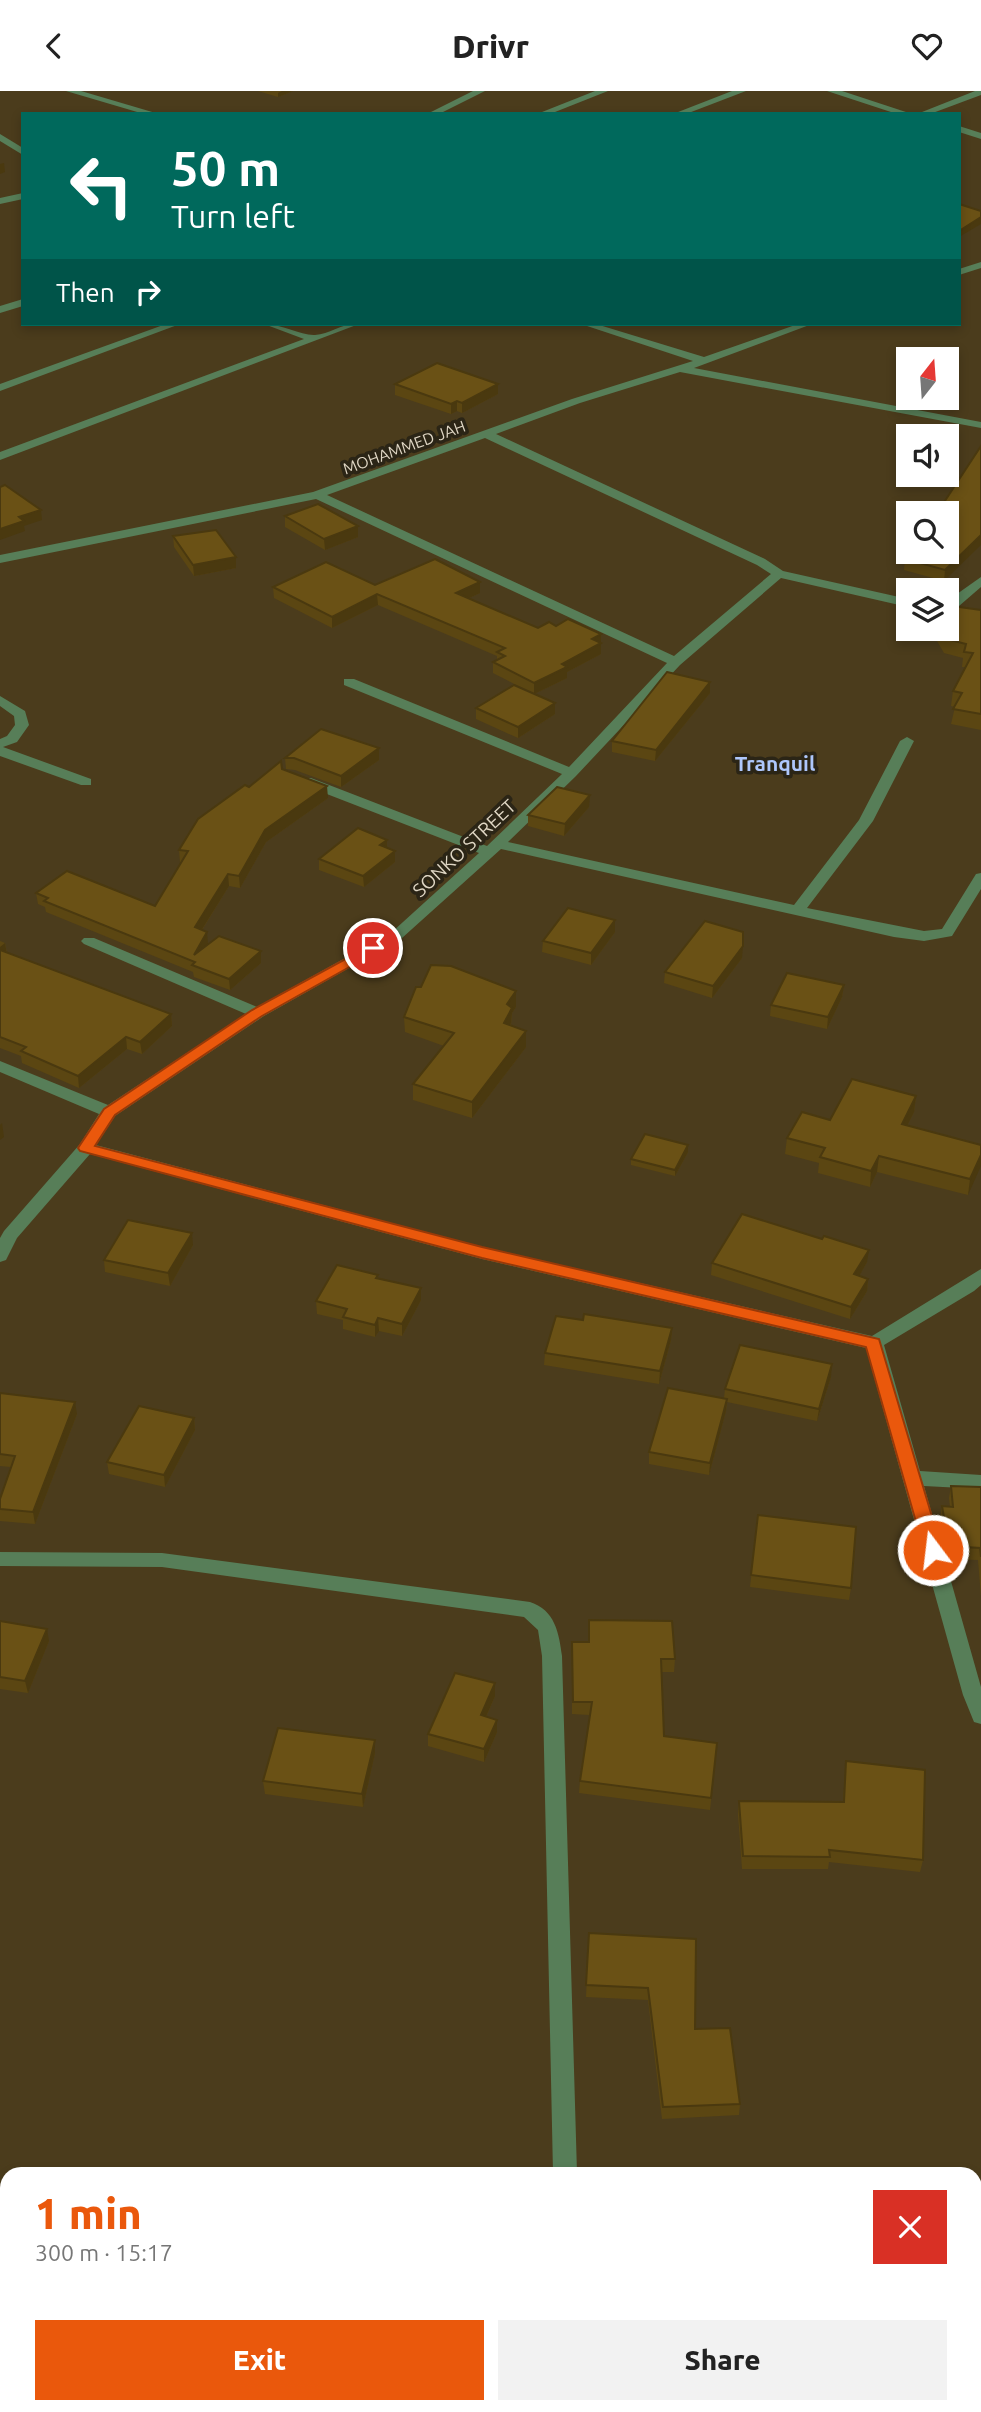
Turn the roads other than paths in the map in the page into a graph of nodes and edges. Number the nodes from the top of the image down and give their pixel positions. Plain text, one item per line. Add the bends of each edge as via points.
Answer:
1 (71, 91) edge
2 (480, 91) edge
3 (603, 91) edge
4 (741, 91) edge
5 (832, 91) edge
6 (981, 92) edge
7 (148, 112) edge
8 (435, 112) edge
9 (546, 112) edge
10 (683, 112) edge
11 (901, 112) edge
12 (926, 112) edge
13 (961, 130) edge
14 (981, 136) edge
15 (0, 137) edge
16 (21, 151) edge
17 (21, 196) edge
18 (0, 201) edge
19 (981, 265) edge
20 (961, 271) edge
21 (21, 303) edge
22 (0, 310) edge
23 (170, 326) edge
24 (275, 326) edge
25 (349, 326) edge
26 (592, 326) edge
27 (801, 326) edge
28 (315, 339) junction
29 (704, 361) junction
30 (679, 369) junction
31 (0, 388) edge
32 (981, 425) edge
33 (486, 434) junction
34 (0, 456) edge
35 (317, 495) junction
36 (0, 559) edge
37 (779, 573) junction
38 (981, 581) edge
39 (959, 599) edge
40 (896, 601) edge
41 (959, 608) edge
42 (970, 610) edge
43 (676, 662) junction
44 (349, 682) dead end
45 (0, 700) edge
46 (907, 741) dead end
47 (0, 744) edge
48 (0, 751) edge
49 (571, 773) junction
50 (289, 775) edge
51 (86, 782) dead end
52 (494, 848) junction
53 (981, 877) edge
54 (798, 910) junction
55 (89, 941) dead end
56 (257, 1013) junction
57 (0, 1066) edge
58 (109, 1112) junction
59 (86, 1148) junction
60 (0, 1257) edge
61 (977, 1283) edge
62 (874, 1343) junction
63 (913, 1478) junction
64 (981, 1482) edge
65 (0, 1559) edge
66 (977, 1695) edge
67 (981, 1716) edge
68 (565, 2167) edge

1 - 7 street
2 - 8 street
3 - 9 street
4 - 10 street
5 - 11 street
6 - 12 street
13 - 14 street
15 - 16 street
17 - 18 street
19 - 20 street
21 - 22 street
23 - 31 street
24 - 28 street
25 - 28 street
26 - 29 street
27 - 29 street, MOHAMMED JAH
28 - 34 street
29 - 30 street, MOHAMMED JAH
30 - 32 street
30 - 33 street, MOHAMMED JAH
33 - 35 street, MOHAMMED JAH
33 - 37 street
35 - 36 street, MOHAMMED JAH
35 - 43 street
37 - 40 street
37 - 43 street, SONKO STREET
38 - 39 street
41 - 42 street
43 - 49 street, SONKO STREET
44 - 49 street
45 - 47 street via 20,714 22,726 12,739
46 - 54 street via 866,821
48 - 51 street
49 - 52 street, SONKO STREET
50 - 52 street
52 - 54 street
52 - 56 street, SONKO STREET via 397,935
53 - 54 street via 947,933 894,932
55 - 56 street
56 - 58 street, SONKO STREET
57 - 58 street
58 - 59 street, SONKO STREET
59 - 60 street, SONKO STREET via 10,1235
59 - 62 street via 482,1253
61 - 62 street
62 - 63 street
63 - 64 street
63 - 66 street
65 - 68 street via 162,1560 530,1610 548,1627
66 - 67 street

